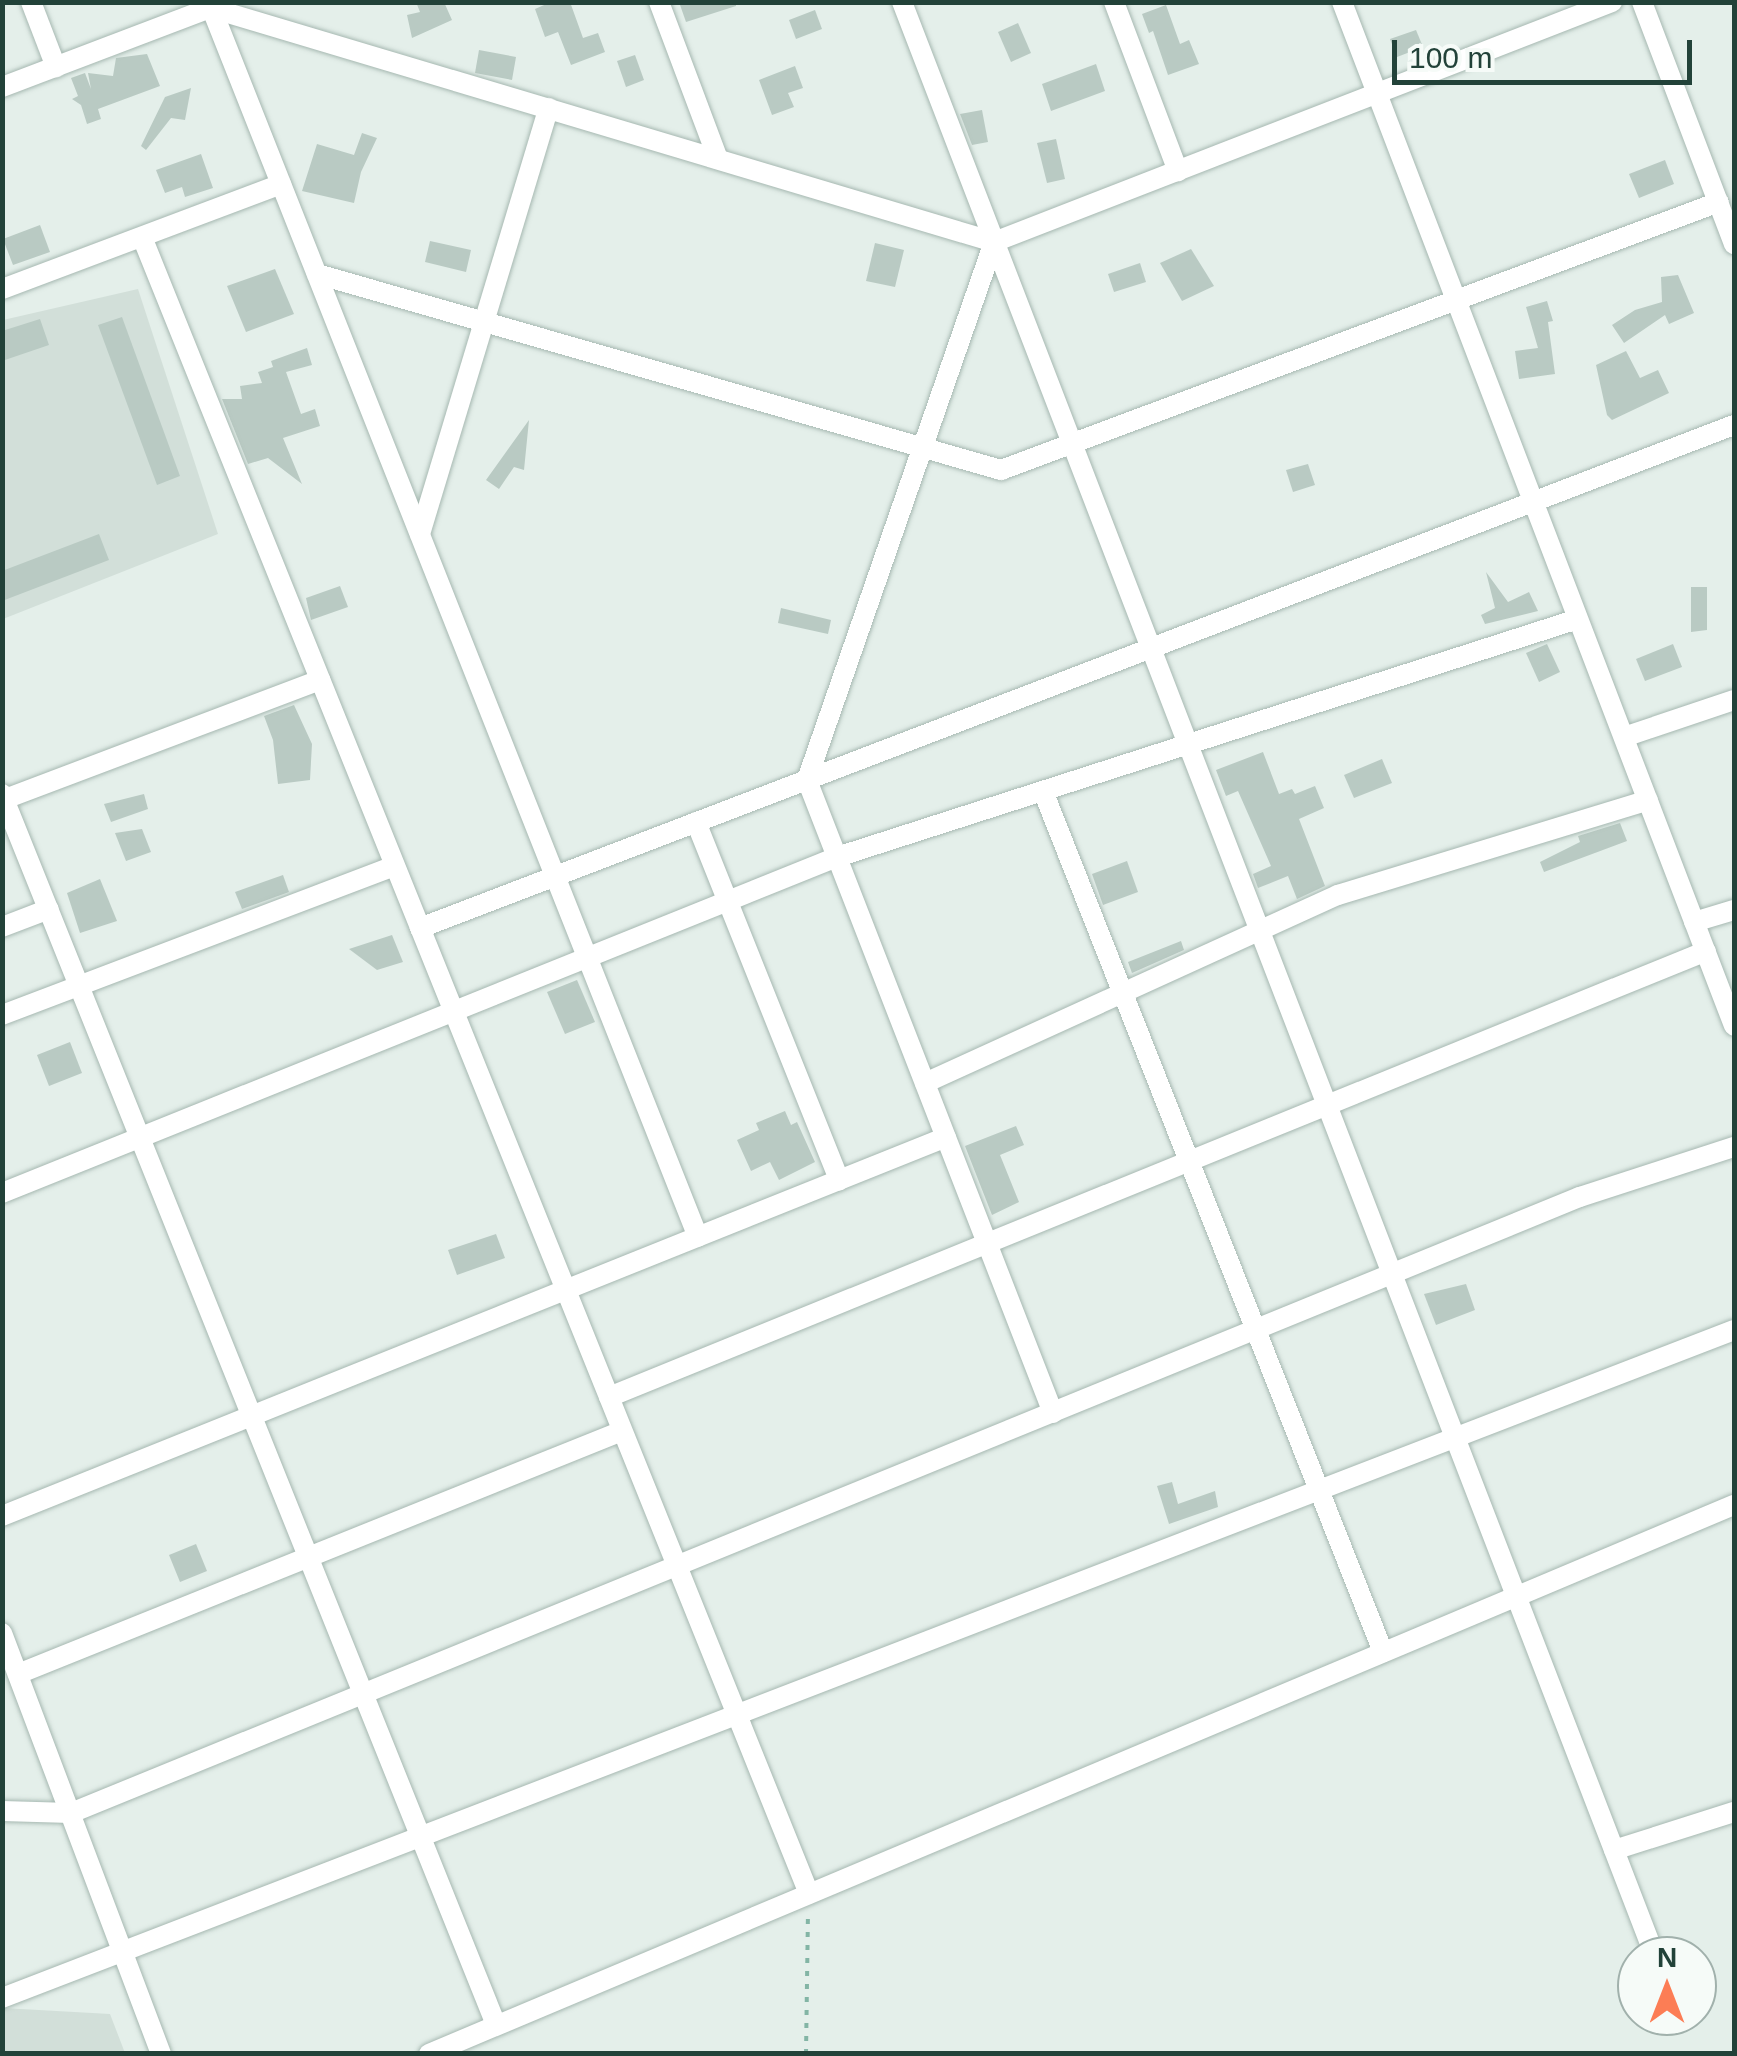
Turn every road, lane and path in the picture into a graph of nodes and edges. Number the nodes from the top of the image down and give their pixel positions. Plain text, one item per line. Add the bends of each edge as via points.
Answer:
1 (31, 2) edge
2 (659, 2) edge
3 (902, 2) edge
4 (1114, 2) edge
5 (1342, 2) edge
6 (1612, 2) edge
7 (1642, 2) edge
8 (215, 4) edge
9 (56, 66) junction
10 (2, 87) edge
11 (1377, 94) junction
12 (549, 108) junction
13 (718, 158) junction
14 (1178, 170) junction
15 (281, 184) junction
16 (1718, 202) junction
17 (142, 236) junction
18 (994, 242) junction
19 (1734, 244) edge
20 (317, 274) junction
21 (2, 289) edge
22 (1456, 300) junction
23 (484, 322) junction
24 (1734, 425) edge
25 (1072, 444) junction
26 (922, 448) junction
27 (1534, 502) junction
28 (420, 534) junction
29 (1578, 619) junction
30 (1151, 648) junction
31 (320, 680) junction
32 (1734, 700) edge
33 (1624, 737) junction
34 (1188, 744) junction
35 (807, 780) junction
36 (1043, 791) junction
37 (4, 796) edge
38 (1648, 800) junction
39 (696, 822) junction
40 (837, 857) junction
41 (395, 866) junction
42 (555, 876) junction
43 (728, 901) junction
44 (49, 909) junction
45 (1734, 910) edge
46 (1694, 922) junction
47 (2, 928) edge
48 (420, 928) junction
49 (1259, 930) junction
50 (1706, 951) junction
51 (587, 958) junction
52 (79, 986) junction
53 (1123, 993) junction
54 (454, 1011) junction
55 (2, 1015) edge
56 (1734, 1026) edge
57 (925, 1083) junction
58 (1327, 1105) junction
59 (140, 1137) junction
60 (946, 1137) junction
61 (1734, 1147) edge
62 (1190, 1161) junction
63 (839, 1180) junction
64 (2, 1193) edge
65 (698, 1237) junction
66 (987, 1243) junction
67 (1392, 1274) junction
68 (566, 1290) junction
69 (1256, 1330) junction
70 (1734, 1330) edge
71 (609, 1397) junction
72 (1053, 1412) junction
73 (252, 1416) junction
74 (622, 1431) junction
75 (1455, 1438) junction
76 (1320, 1491) junction
77 (1734, 1505) edge
78 (2, 1516) edge
79 (308, 1557) junction
80 (677, 1566) junction
81 (1516, 1596) junction
82 (2, 1633) edge
83 (1383, 1652) junction
84 (18, 1674) junction
85 (363, 1694) junction
86 (737, 1716) junction
87 (2, 1811) edge
88 (1734, 1812) edge
89 (70, 1813) junction
90 (421, 1839) junction
91 (1614, 1850) junction
92 (809, 1894) junction
93 (1647, 1936) edge
94 (124, 1954) junction
95 (2, 1998) edge
96 (496, 2025) junction
97 (161, 2054) edge
98 (429, 2054) edge
99 (806, 2054) edge

1 - 9 street
2 - 13 street
3 - 18 street
4 - 14 street
5 - 11 street
6 - 11 street
7 - 16 street
8 - 9 street
8 - 12 street
8 - 15 street
9 - 10 street
11 - 14 street
11 - 22 street
12 - 13 street
12 - 23 street
13 - 18 street
14 - 18 street
15 - 17 street
15 - 20 street
16 - 19 street
16 - 22 street
17 - 21 street
17 - 31 street
18 - 25 street
18 - 26 street
20 - 23 street
20 - 28 street
22 - 25 street
22 - 27 street
23 - 26 street
23 - 28 street
24 - 27 street
25 - 26 street via 1001,470
25 - 30 street
26 - 35 street
27 - 29 street
27 - 30 street
28 - 42 street
29 - 33 street
29 - 34 street
30 - 34 street
30 - 35 street
31 - 37 street
31 - 41 street
32 - 33 street
33 - 38 street
34 - 36 street
34 - 49 street
35 - 39 street
35 - 40 street
36 - 40 street
36 - 53 street
37 - 44 street
38 - 46 street
38 - 49 street via 1338,895
39 - 42 street
39 - 43 street
40 - 43 street
40 - 57 street
41 - 48 street
41 - 52 street
42 - 48 street
42 - 51 street
43 - 51 street
43 - 63 street
44 - 47 street
44 - 52 street
45 - 46 street
46 - 50 street
48 - 54 street
49 - 53 street
49 - 58 street
50 - 56 street
50 - 58 street
51 - 54 street
51 - 65 street
52 - 55 street
52 - 59 street
53 - 57 street
53 - 62 street
54 - 59 street
54 - 68 street
57 - 60 street
58 - 62 street
58 - 67 street
59 - 64 street
59 - 73 street
60 - 63 street
60 - 66 street
61 - 67 street via 1580,1197
62 - 66 street
62 - 69 street
63 - 65 street
65 - 68 street
66 - 71 street
66 - 72 street
67 - 69 street
67 - 75 street
68 - 71 street
68 - 73 street
69 - 72 street
69 - 76 street
70 - 75 street
71 - 74 street
72 - 80 street
73 - 78 street
73 - 79 street
74 - 79 street
74 - 80 street
75 - 76 street
75 - 81 street
76 - 83 street
76 - 86 street
77 - 81 street
79 - 84 street
79 - 85 street
80 - 85 street
80 - 86 street
81 - 83 street
81 - 91 street
82 - 84 street
83 - 92 street
84 - 89 street
85 - 89 street
85 - 90 street
86 - 90 street
86 - 92 street
87 - 89 street
88 - 91 street
89 - 94 street
90 - 94 street
90 - 96 street
91 - 93 street
92 - 96 street
92 - 99 path
94 - 95 street
94 - 97 street
96 - 98 street

